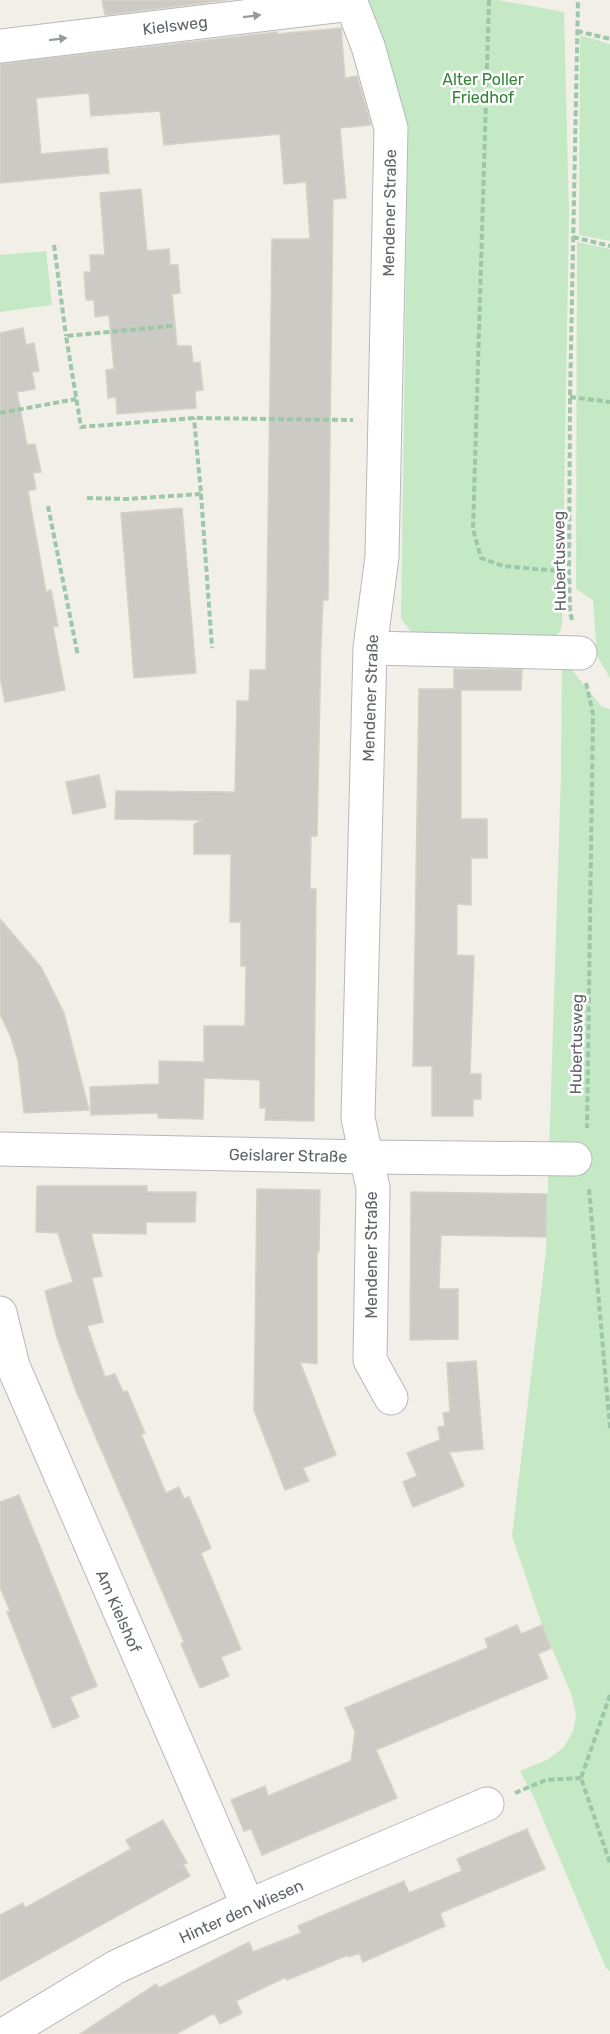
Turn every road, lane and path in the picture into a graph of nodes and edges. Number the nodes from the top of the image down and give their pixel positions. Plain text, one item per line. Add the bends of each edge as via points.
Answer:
1 (489, 0) edge
2 (578, 0) edge
3 (350, 2) edge
4 (577, 31) junction
5 (610, 39) edge
6 (0, 46) edge
7 (573, 237) junction
8 (54, 245) dead end
9 (610, 246) edge
10 (172, 327) dead end
11 (66, 336) junction
12 (570, 397) junction
13 (76, 399) junction
14 (610, 402) edge
15 (0, 413) edge
16 (194, 418) junction
17 (385, 421) junction
18 (201, 494) junction
19 (87, 498) dead end
20 (48, 506) dead end
21 (569, 572) junction
22 (212, 648) dead end
23 (370, 648) junction
24 (580, 653) junction
25 (78, 656) dead end
26 (0, 1149) edge
27 (366, 1157) junction
28 (583, 1159) junction
29 (0, 1313) edge
30 (391, 1398) dead end
31 (610, 1428) edge
32 (610, 1695) edge
33 (581, 1778) junction
34 (486, 1804) joint
35 (610, 1863) edge
36 (248, 1906) junction
37 (4, 2034) edge

1 - 21 path via 473,529 481,558 503,566
2 - 4 path, Hubertusweg
6 -> 3 street, Kielsweg
3 - 17 street, Mendener Straße via 368,46 391,128
4 - 5 path
4 - 7 path, Hubertusweg
7 - 9 path
7 - 12 path, Hubertusweg
8 - 11 path
10 - 11 path
11 - 13 path
12 - 14 path
12 - 21 path, Hubertusweg
13 - 15 path
13 - 16 path via 81,427
16 - 17 path
16 - 18 path
17 - 23 street, Mendener Straße via 382,557
18 - 19 path
18 - 22 path
20 - 25 path
21 - 24 path, Hubertusweg via 570,612
23 - 24 street
23 - 27 street, Mendener Straße via 358,1118
24 - 28 path, Hubertusweg via 593,714
26 - 27 street, Geislarer Straße
27 - 28 street, Geislarer Straße
27 - 30 street, Mendener Straße via 373,1188 370,1360
28 - 31 path, Hubertusweg
29 - 36 street, Am Kielshof via 13,1366
32 - 33 path
33 - 34 path via 546,1780
33 - 35 path
34 - 36 street, Hinter den Wiesen
36 - 37 street, Hinter den Wiesen via 116,1967

